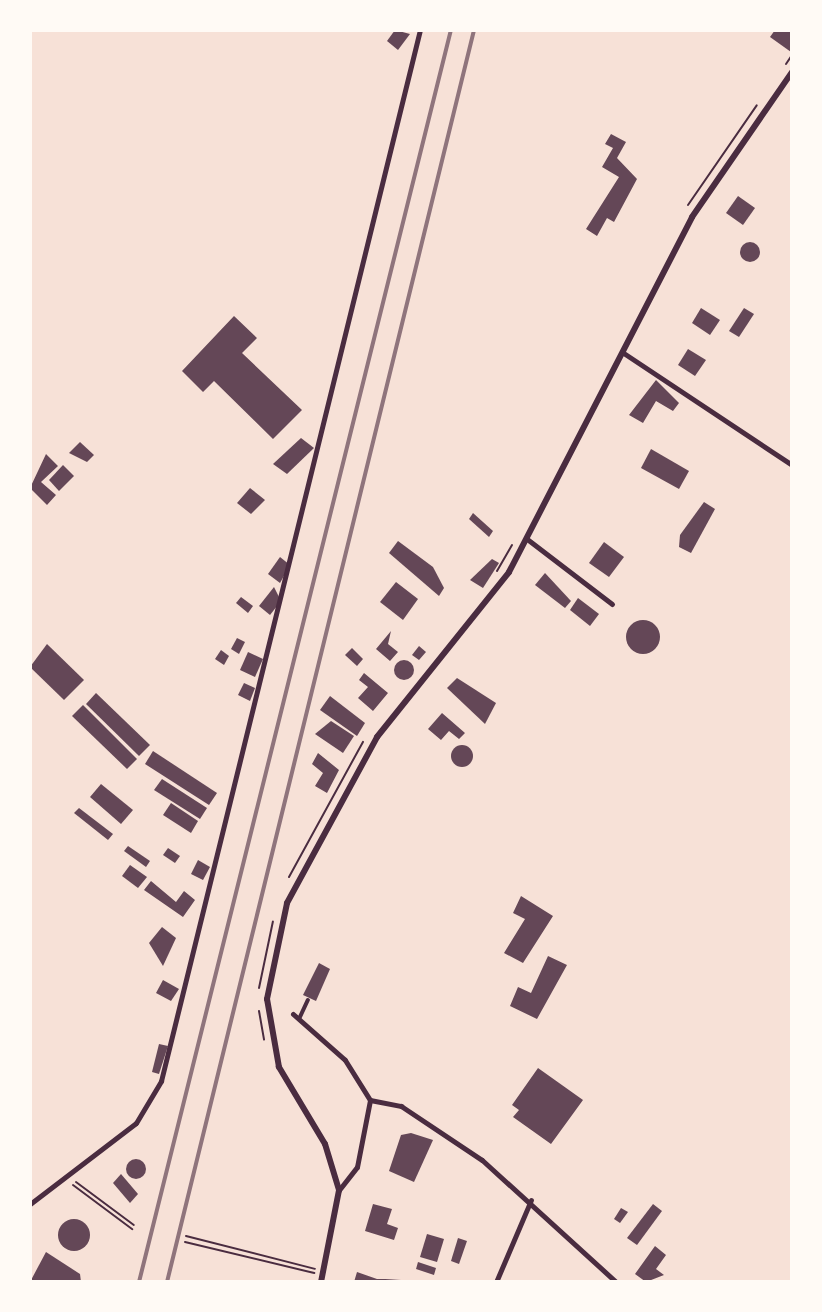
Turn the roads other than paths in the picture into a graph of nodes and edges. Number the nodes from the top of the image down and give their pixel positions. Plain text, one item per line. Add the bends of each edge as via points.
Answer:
1 (420, 30) edge
2 (792, 72) edge
3 (622, 352) junction
4 (792, 465) edge
5 (527, 539) junction
6 (612, 604) dead end
7 (308, 1000) dead end
8 (293, 1014) dead end
9 (298, 1021) junction
10 (370, 1100) junction
11 (339, 1190) junction
12 (531, 1200) junction
13 (30, 1204) edge
14 (321, 1282) edge
15 (496, 1282) edge
16 (616, 1282) edge

1 - 13 street via 161,1081 136,1123
2 - 3 street via 692,217
3 - 4 street
3 - 5 street
5 - 6 street
5 - 11 street via 485,607 377,737 306,863 273,954 267,999 279,1067 325,1144
7 - 9 street
8 - 9 street
9 - 10 street via 345,1060
10 - 11 street via 357,1167
10 - 12 street via 426,1121
11 - 14 street
12 - 15 street
12 - 16 street

